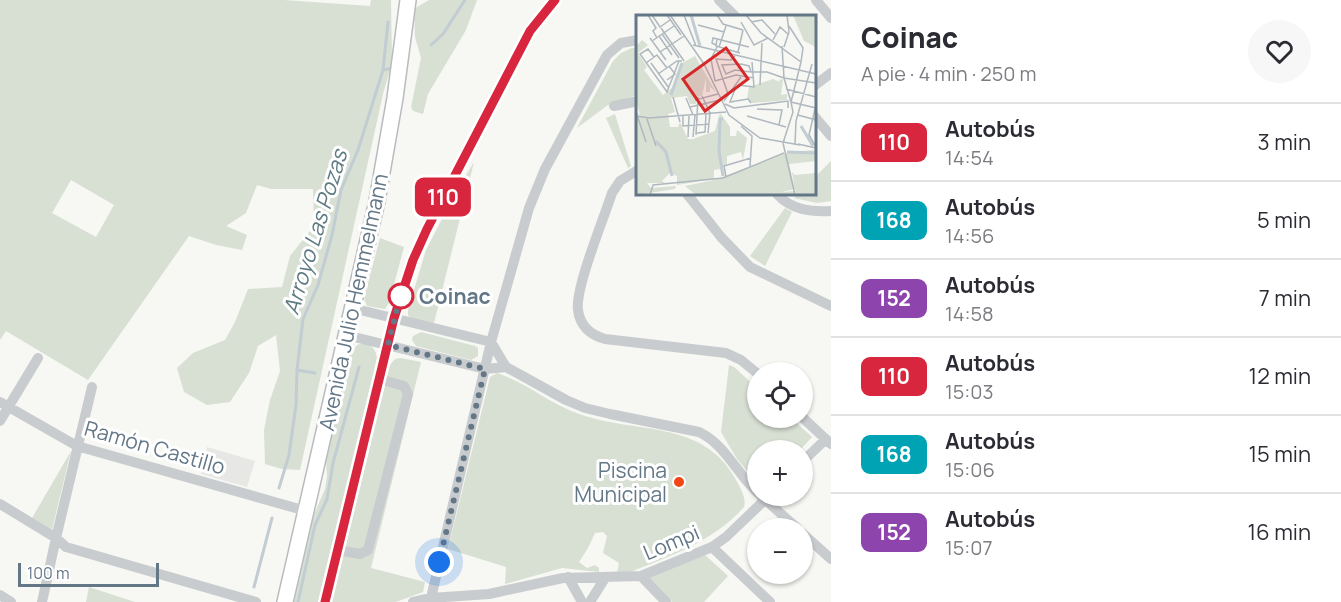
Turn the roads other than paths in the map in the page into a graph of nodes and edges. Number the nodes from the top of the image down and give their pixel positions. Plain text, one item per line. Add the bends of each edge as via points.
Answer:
1 (408, 0) edge
2 (555, 0) edge
3 (719, 0) edge
4 (816, 0) edge
5 (734, 15) edge
6 (831, 18) edge
7 (636, 40) edge
8 (831, 73) edge
9 (816, 84) edge
10 (636, 101) edge
11 (614, 106) dead end
12 (816, 118) edge
13 (831, 136) edge
14 (636, 170) edge
15 (688, 195) edge
16 (778, 195) edge
17 (831, 211) edge
18 (831, 306) edge
19 (352, 308) junction
20 (394, 318) junction
21 (346, 335) junction
22 (491, 342) junction
23 (388, 345) junction
24 (38, 358) dead end
25 (747, 365) edge
26 (506, 367) junction
27 (485, 369) junction
28 (379, 379) junction
29 (92, 387) dead end
30 (4, 404) edge
31 (0, 421) edge
32 (813, 427) edge
33 (828, 441) edge
34 (76, 446) junction
35 (813, 453) edge
36 (747, 478) edge
37 (0, 504) edge
38 (754, 506) edge
39 (774, 506) edge
40 (306, 511) junction
41 (786, 518) edge
42 (56, 538) junction
43 (813, 543) edge
44 (712, 547) junction
45 (338, 550) junction
46 (831, 559) edge
47 (641, 576) junction
48 (568, 578) junction
49 (605, 578) junction
50 (0, 595) edge
51 (431, 598) junction
52 (12, 602) edge
53 (42, 602) edge
54 (256, 602) edge
55 (285, 602) edge
56 (325, 602) edge
57 (413, 602) edge
58 (582, 602) edge
59 (590, 602) edge
60 (666, 602) edge
61 (770, 602) edge

1 - 19 highway, Avenida Julio Hemmelmann via 377,201
2 - 20 street via 530,31 427,229
3 - 5 street
4 - 6 street
7 - 22 street via 621,43 607,55 545,169 526,219
8 - 9 street
10 - 11 street
12 - 13 street
14 - 25 street via 620,181 612,193 580,289 578,310 584,325 605,339 726,353
15 - 18 street via 750,267
16 - 17 street via 790,206
19 - 20 street
19 - 21 highway, Avenida Julio Hemmelmann
20 - 22 street
20 - 23 street
21 - 23 street
21 - 40 highway, Avenida Julio Hemmelmann
22 - 26 street
22 - 27 street
23 - 27 street
23 - 28 street
24 - 30 street
26 - 27 street
26 - 36 street via 585,408 708,436
27 - 51 street
28 - 45 street
28 - 45 street via 404,386 408,394 368,550 360,554
29 - 34 street
30 - 31 street
30 - 34 street, Ramón Castillo
32 - 33 street
33 - 35 street
34 - 40 street, Ramón Castillo
34 - 42 street
37 - 42 street
38 - 44 street, Lompi
39 - 41 street
40 - 55 highway, Avenida Julio Hemmelmann
42 - 53 street
42 - 54 street via 66,547
43 - 46 street
44 - 47 street, Lompi
44 - 61 street
45 - 56 street
47 - 49 street, Lompi
47 - 60 street
48 - 49 street, Lompi
48 - 51 street, Lompi via 489,594
48 - 58 street
49 - 59 street
50 - 52 street
51 - 57 street, Lompi

